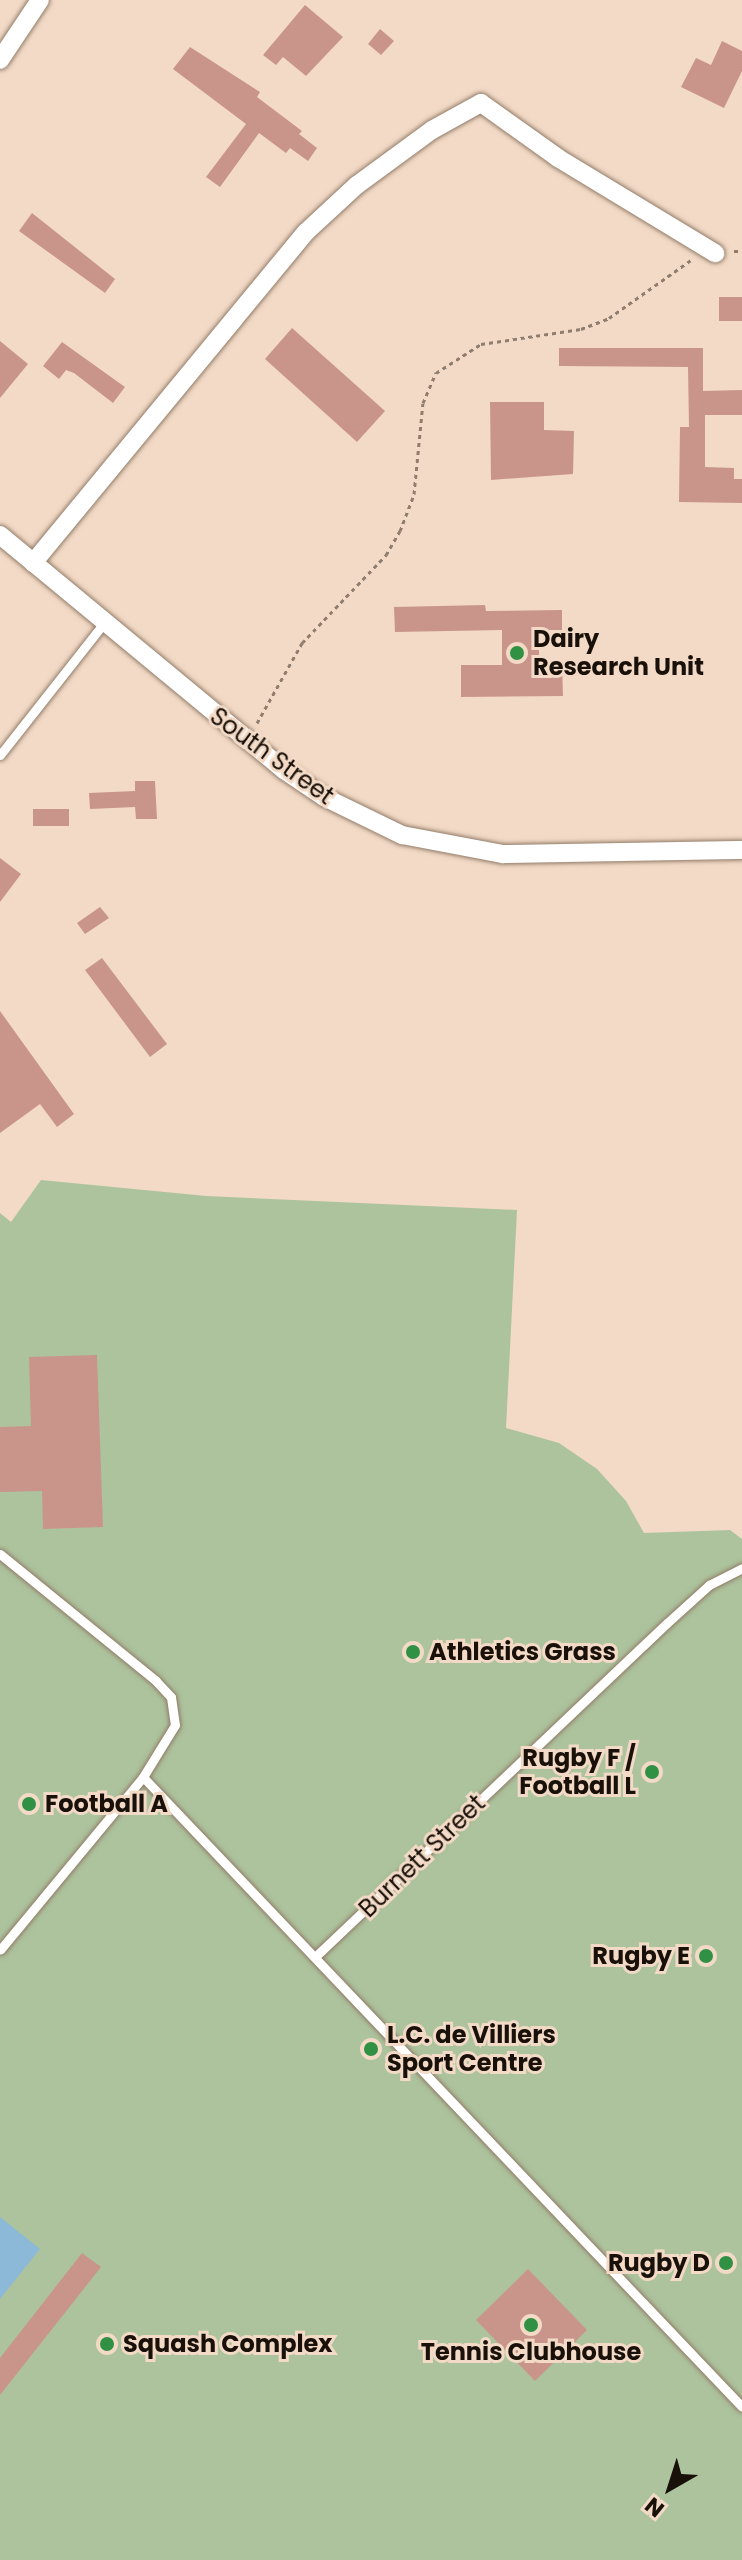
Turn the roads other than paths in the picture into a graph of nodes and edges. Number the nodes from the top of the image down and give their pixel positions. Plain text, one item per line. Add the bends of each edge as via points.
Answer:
1 (40, 0) edge
2 (0, 60) edge
3 (715, 253) road end
4 (0, 535) edge
5 (33, 563) junction
6 (104, 623) junction
7 (0, 755) edge
8 (742, 850) edge
9 (0, 1554) edge
10 (742, 1568) edge
11 (143, 1777) junction
12 (0, 1950) edge
13 (317, 1955) junction
14 (742, 2407) edge

1 - 2 street
3 - 5 street via 558,158 481,103 432,130 357,185 306,232
4 - 5 street, South Street
5 - 6 street, South Street
6 - 7 lane
6 - 8 street, South Street via 324,797 402,835 503,854
9 - 11 lane via 171,1697 175,1725
10 - 13 lane, Burnett Street via 728,1572 688,1604
11 - 12 lane
11 - 13 lane
13 - 14 lane

